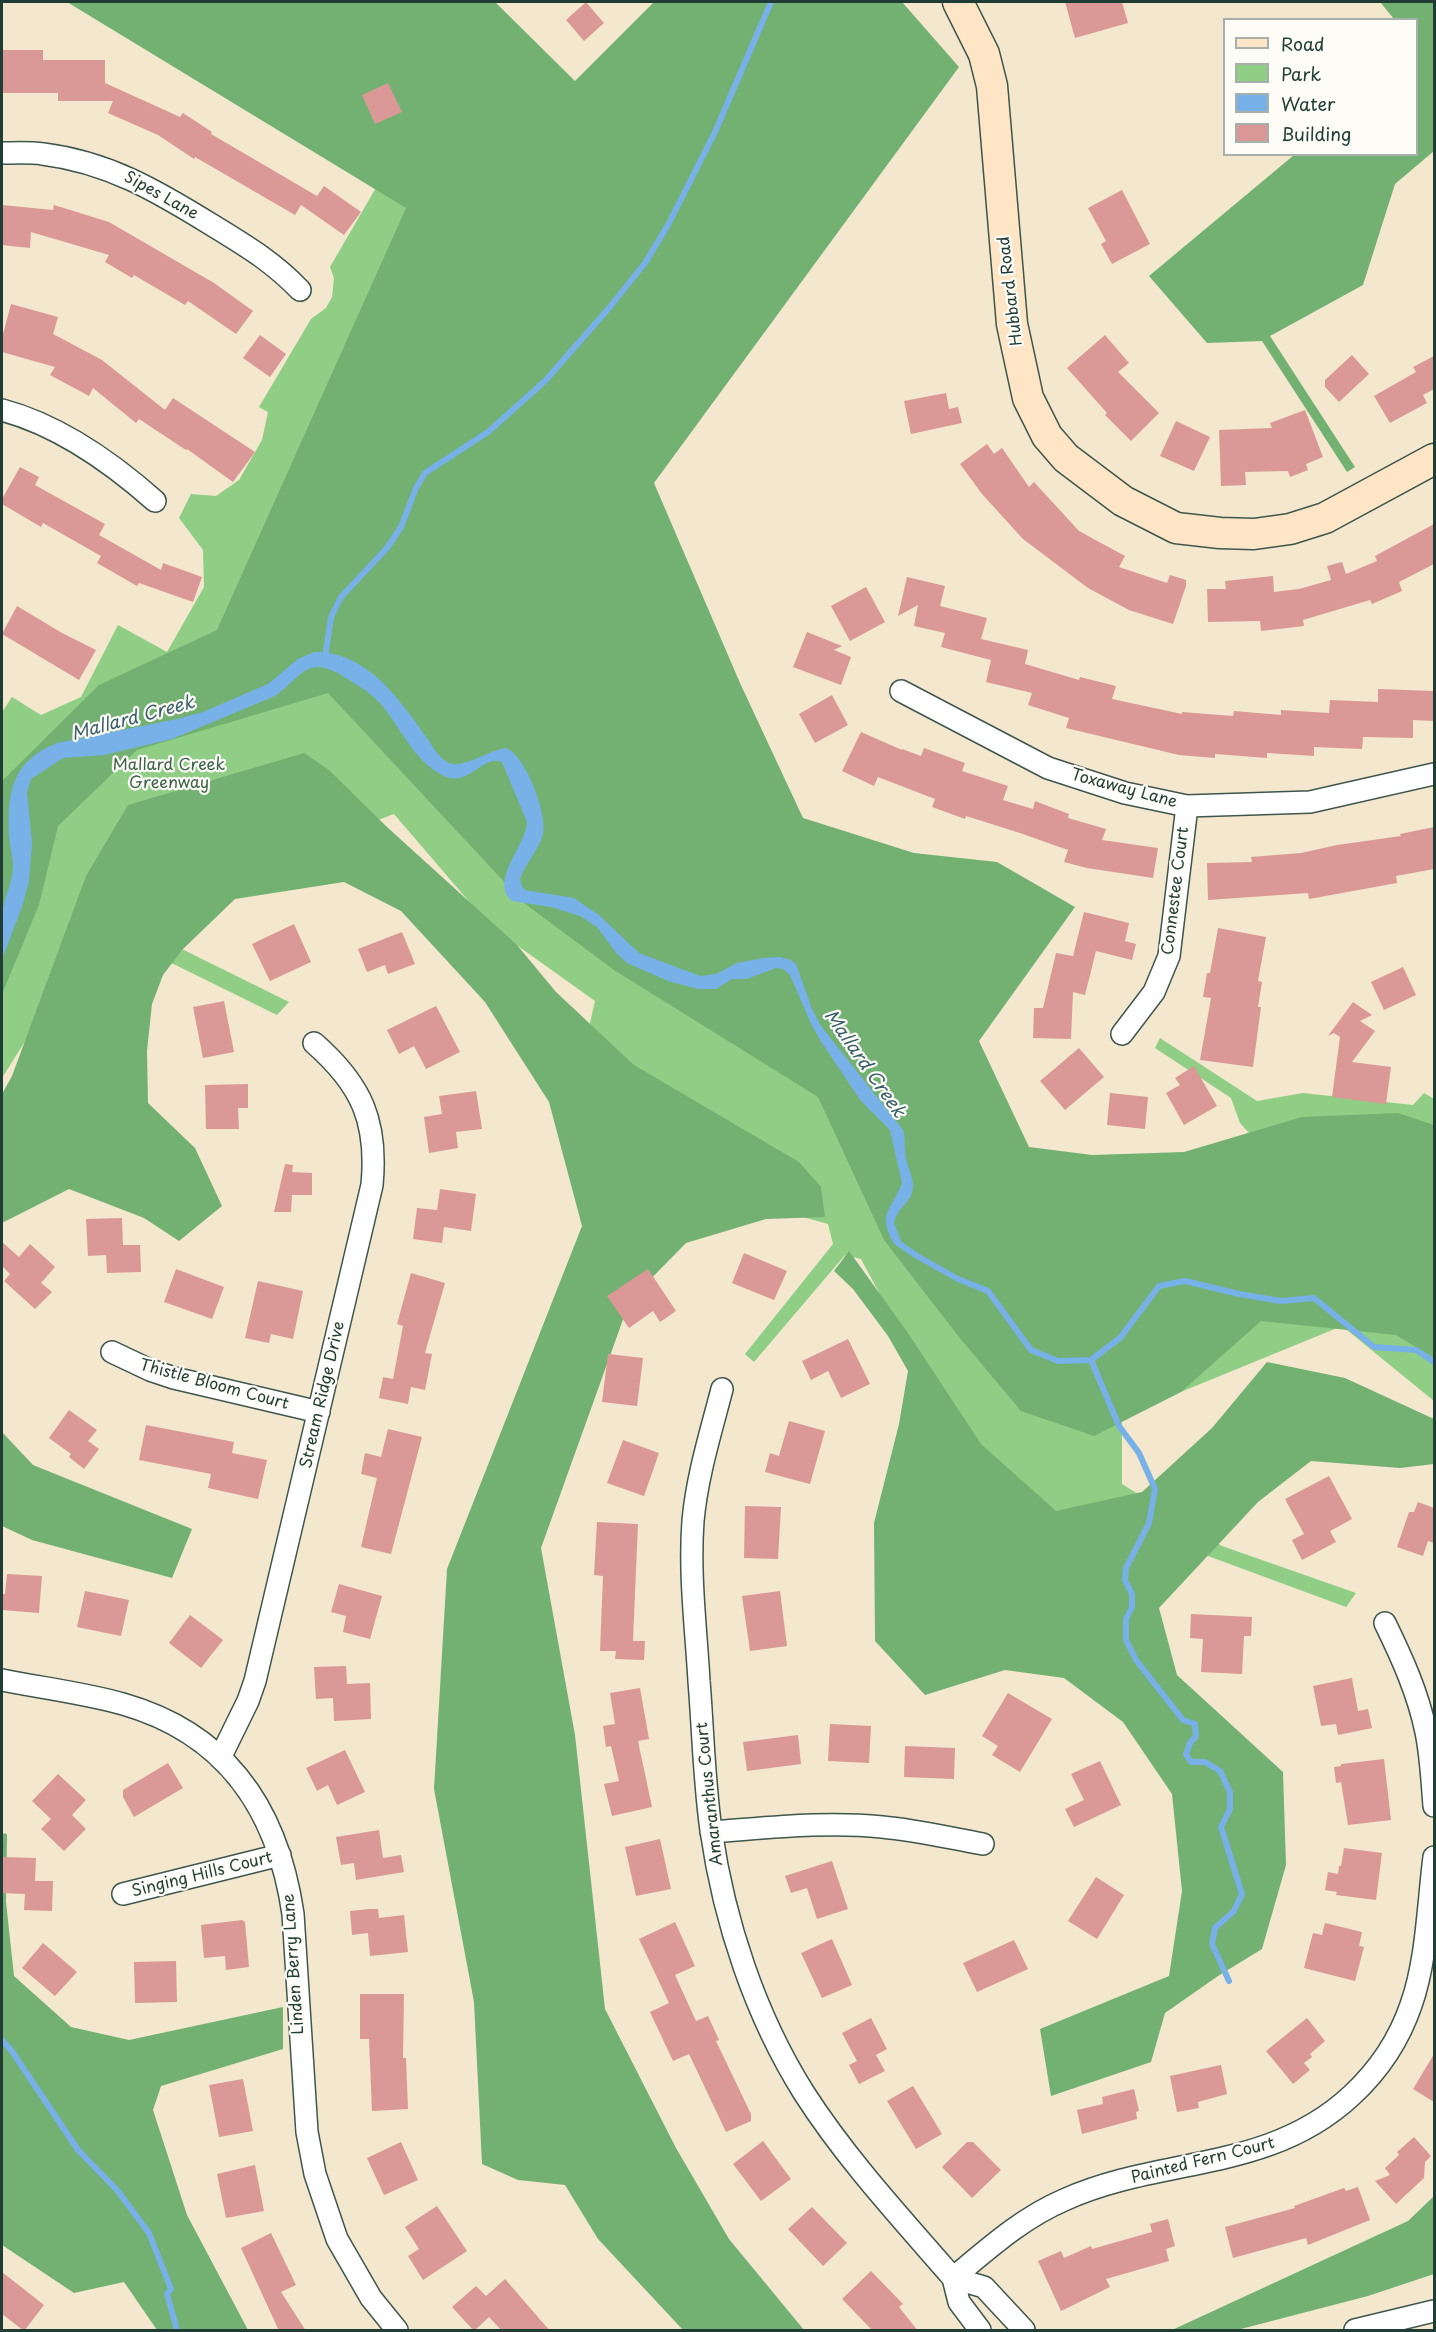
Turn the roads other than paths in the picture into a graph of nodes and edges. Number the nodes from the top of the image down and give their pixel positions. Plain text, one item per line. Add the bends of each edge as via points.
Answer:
1 (958, 2) edge
2 (2, 153) edge
3 (300, 291) dead end
4 (2, 410) edge
5 (1434, 459) edge
6 (155, 501) dead end
7 (901, 691) dead end
8 (1434, 774) edge
9 (1186, 806) junction
10 (1122, 1034) dead end
11 (314, 1043) dead end
12 (112, 1352) dead end
13 (722, 1389) dead end
14 (319, 1412) junction
15 (1384, 1623) dead end
16 (2, 1680) edge
17 (220, 1758) junction
18 (1434, 1806) edge
19 (711, 1832) junction
20 (983, 1844) dead end
21 (280, 1855) junction
22 (1434, 1857) edge
23 (123, 1894) dead end
24 (952, 2278) junction
25 (1434, 2311) edge
26 (397, 2331) edge
27 (980, 2331) edge
28 (1024, 2331) edge
29 (1355, 2331) edge

1 - 5 main road, Hubbard Road via 984,54 992,86 1012,324 1028,398 1047,436 1066,458 1123,501 1176,528 1254,534 1290,529 1325,518
2 - 3 street, Sipes Lane via 65,157 120,173 254,251
4 - 6 street via 69,439 116,468
7 - 9 street, Toxaway Lane via 1048,768 1125,793
8 - 9 street, Toxaway Lane via 1310,802
9 - 10 street, Connestee Court via 1169,956 1154,992
11 - 14 street, Stream Ridge Drive via 339,1067 358,1094 367,1113 375,1157 372,1185
12 - 14 street, Thistle Bloom Court via 174,1377
13 - 19 street, Amaranthus Court via 697,1488 691,1564
14 - 17 street, Stream Ridge Drive via 255,1681
15 - 18 street via 1415,1691 1426,1732
16 - 17 street, Linden Berry Lane via 122,1703 148,1712 182,1729
17 - 21 street, Linden Berry Lane via 268,1821
19 - 20 street via 839,1824 905,1829
19 - 24 street, Amaranthus Court via 732,1929 777,2044 804,2092 851,2159
21 - 23 street, Singing Hills Court
21 - 26 street, Linden Berry Lane via 293,1914 307,2132 315,2174 337,2239 370,2298
22 - 24 street, Painted Fern Court via 1420,1974 1412,2005 1381,2065 1338,2109 1271,2146 1065,2199 1002,2237
24 - 27 street, Amaranthus Court via 959,2302
24 - 28 street via 984,2287
25 - 29 street

